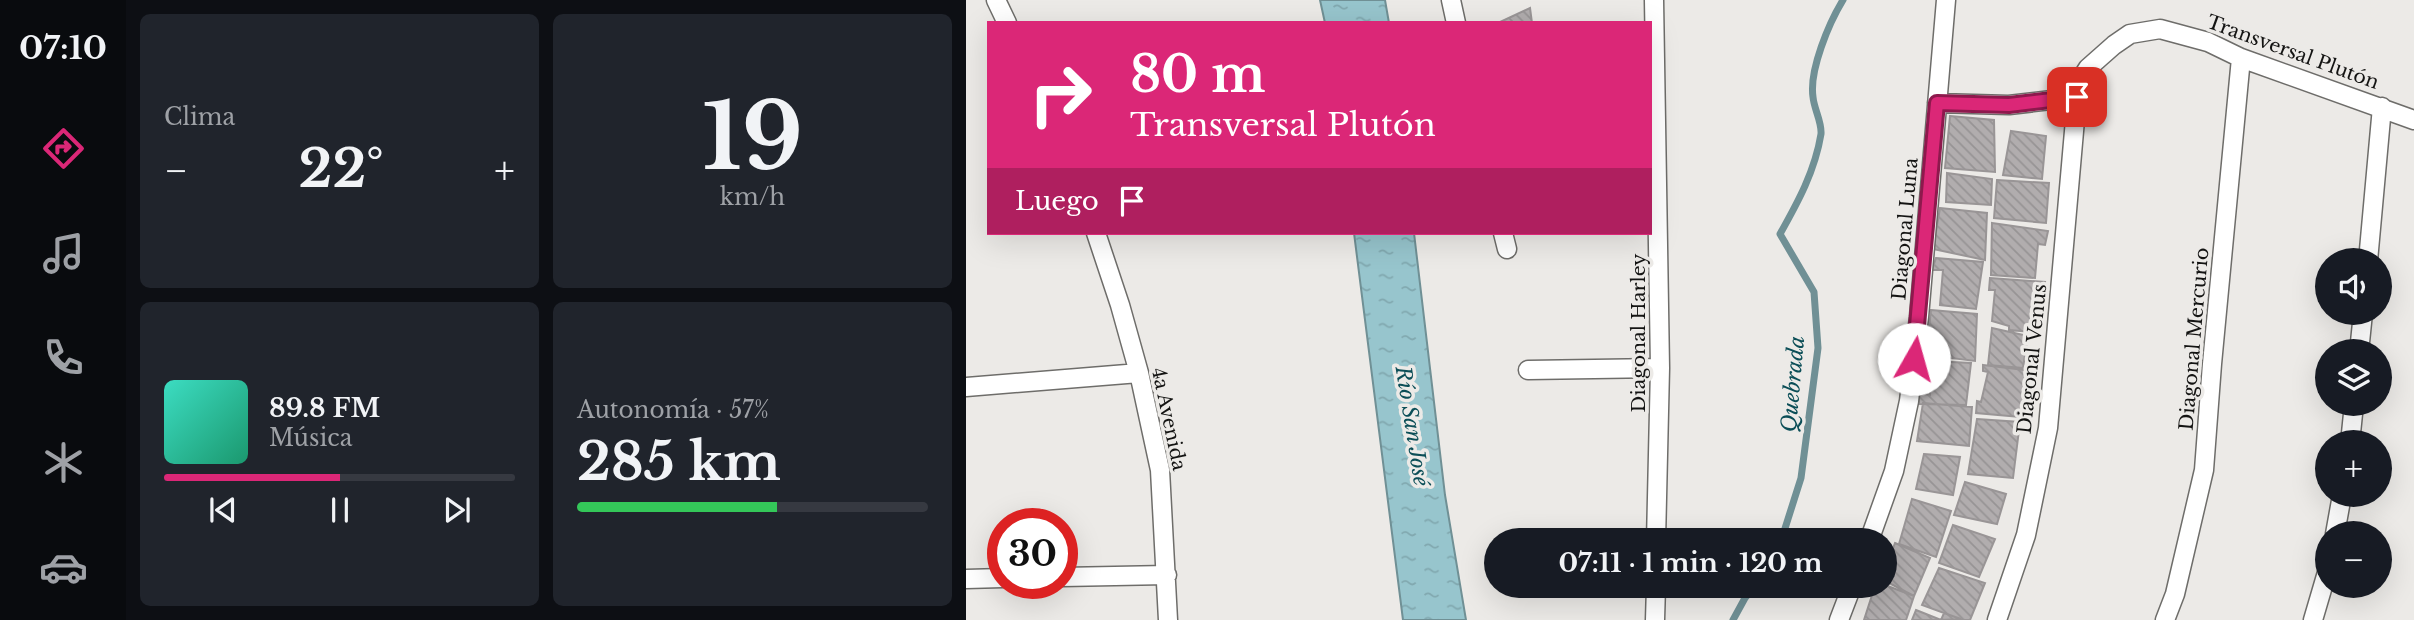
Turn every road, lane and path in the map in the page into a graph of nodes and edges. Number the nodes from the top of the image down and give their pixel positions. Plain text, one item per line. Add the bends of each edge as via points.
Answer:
1 (996, 0) edge
2 (1451, 0) edge
3 (1654, 0) edge
4 (1946, 0) edge
5 (1006, 21) edge
6 (1456, 21) edge
7 (2241, 58) junction
8 (2077, 97) junction
9 (1937, 103) junction
10 (2382, 107) junction
11 (2414, 120) edge
12 (1097, 235) edge
13 (2369, 248) edge
14 (1660, 368) junction
15 (1528, 370) dead end
16 (1139, 373) junction
17 (966, 387) edge
18 (1657, 528) edge
19 (1874, 528) edge
20 (1167, 575) junction
21 (1078, 577) edge
22 (987, 578) edge
23 (966, 579) edge
24 (1656, 598) edge
25 (1847, 598) edge
26 (2319, 598) edge
27 (1168, 620) edge
28 (1655, 620) edge
29 (1839, 620) edge
30 (1997, 620) edge
31 (2165, 620) edge
32 (2312, 620) edge

1 - 5 street
2 - 6 street
3 - 14 street, Diagonal Harley
4 - 9 street, Diagonal Luna
7 - 8 street, Transversal Plutón via 2208,42 2160,29 2130,34 2088,68
7 - 10 street, Transversal Plutón
7 - 31 street, Diagonal Mercurio via 2204,470
8 - 9 street via 2009,105
8 - 30 street, Diagonal Venus via 2048,428 2026,535
9 - 19 street, Diagonal Luna via 1909,401 1894,471
10 - 11 street, Transversal Plutón
10 - 13 street
12 - 16 street, 4a Avenida
14 - 15 street
14 - 18 street, Diagonal Harley
16 - 17 street
16 - 20 street, 4a Avenida via 1160,470
20 - 21 street
20 - 27 street, 4a Avenida
22 - 23 street
24 - 28 street
25 - 29 street
26 - 32 street

